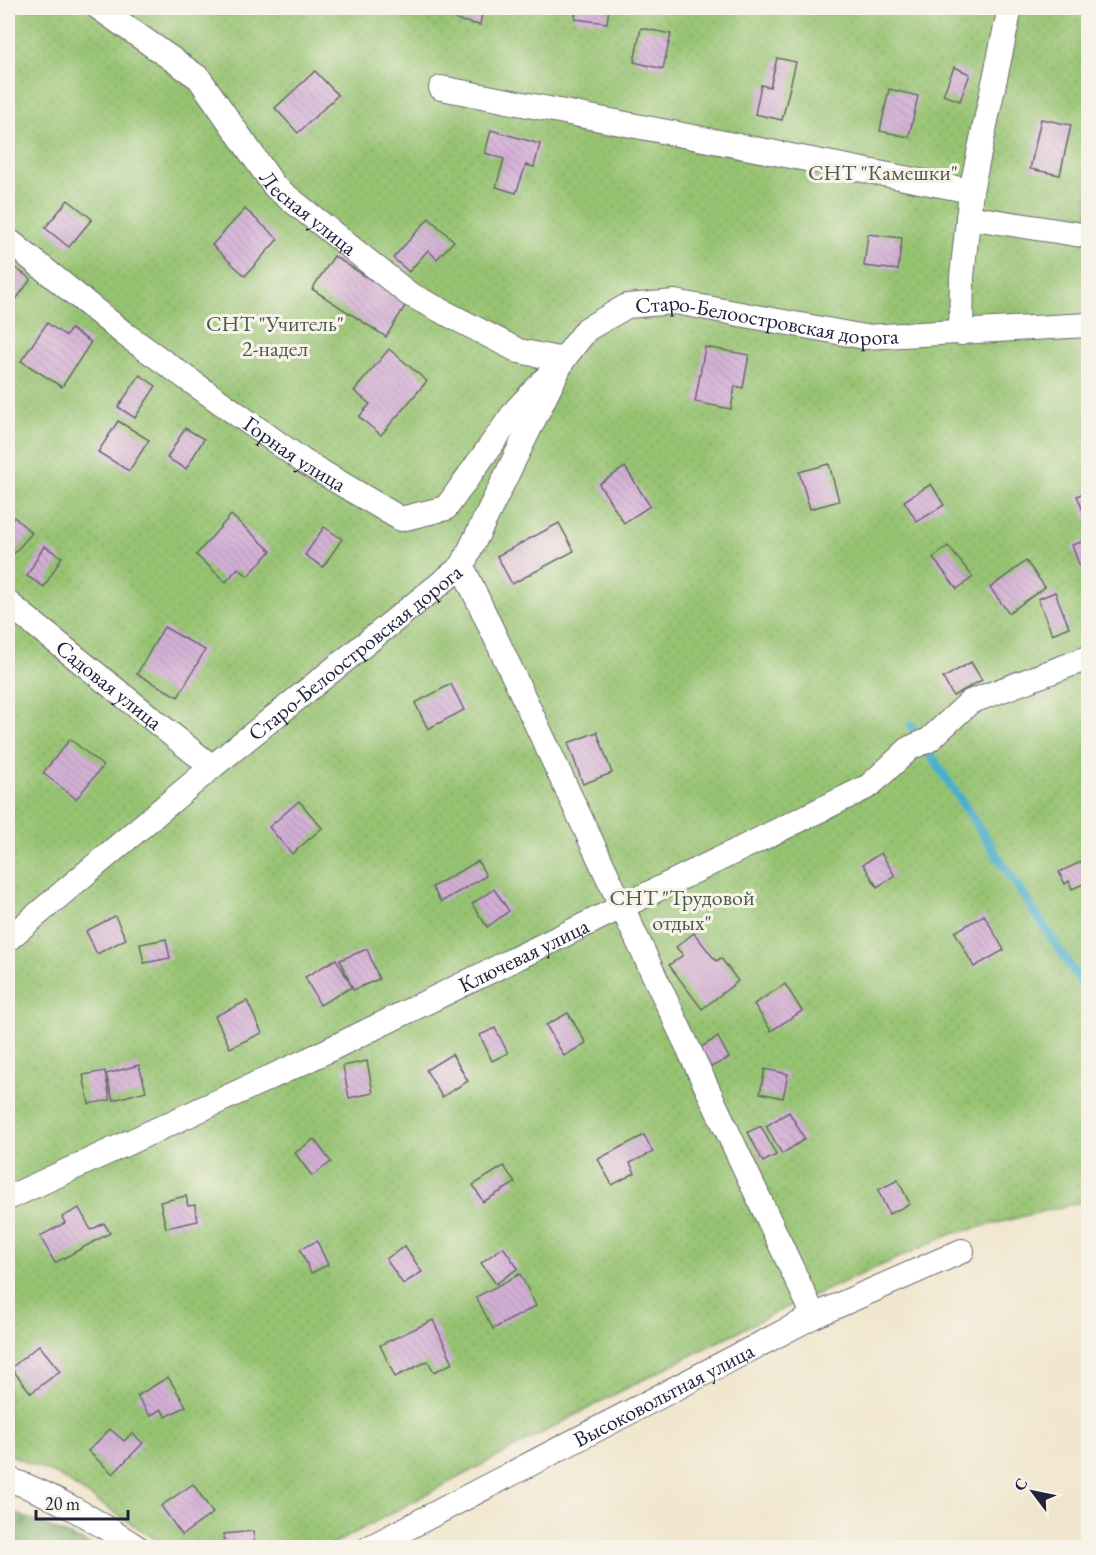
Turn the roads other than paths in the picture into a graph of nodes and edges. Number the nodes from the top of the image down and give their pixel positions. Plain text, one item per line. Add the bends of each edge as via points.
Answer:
1 (99, 8) edge
2 (1010, 8) edge
3 (441, 88) dead end
4 (971, 191) junction
5 (968, 217) junction
6 (1089, 236) edge
7 (8, 240) edge
8 (1089, 325) edge
9 (961, 333) junction
10 (563, 360) junction
11 (462, 566) junction
12 (8, 603) edge
13 (1089, 658) edge
14 (212, 767) junction
15 (621, 907) junction
16 (8, 939) edge
17 (8, 1198) edge
18 (962, 1251) dead end
19 (814, 1316) junction
20 (8, 1479) edge
21 (138, 1548) edge
22 (369, 1548) edge

1 - 10 street, Лесная улица via 199,78 275,187 409,294 519,351
2 - 4 street
3 - 4 street
4 - 5 street
5 - 6 street
5 - 9 street
7 - 10 street, Горная улица via 126,335 303,460 400,519 446,508 516,410
8 - 9 street, Старо-Белоостровская дорога
9 - 10 street, Старо-Белоостровская дорога via 865,337 675,302 627,306 587,329
10 - 11 street, Старо-Белоостровская дорога
11 - 14 street, Старо-Белоостровская дорога
11 - 15 street
12 - 14 street, Садовая улица
13 - 15 street, Ключевая улица via 970,702 869,786
14 - 16 street, Старо-Белоостровская дорога
15 - 17 street, Ключевая улица via 308,1060
15 - 19 street
18 - 19 street, Высоковольтная улица
19 - 22 street, Высоковольтная улица
20 - 21 street via 88,1516

